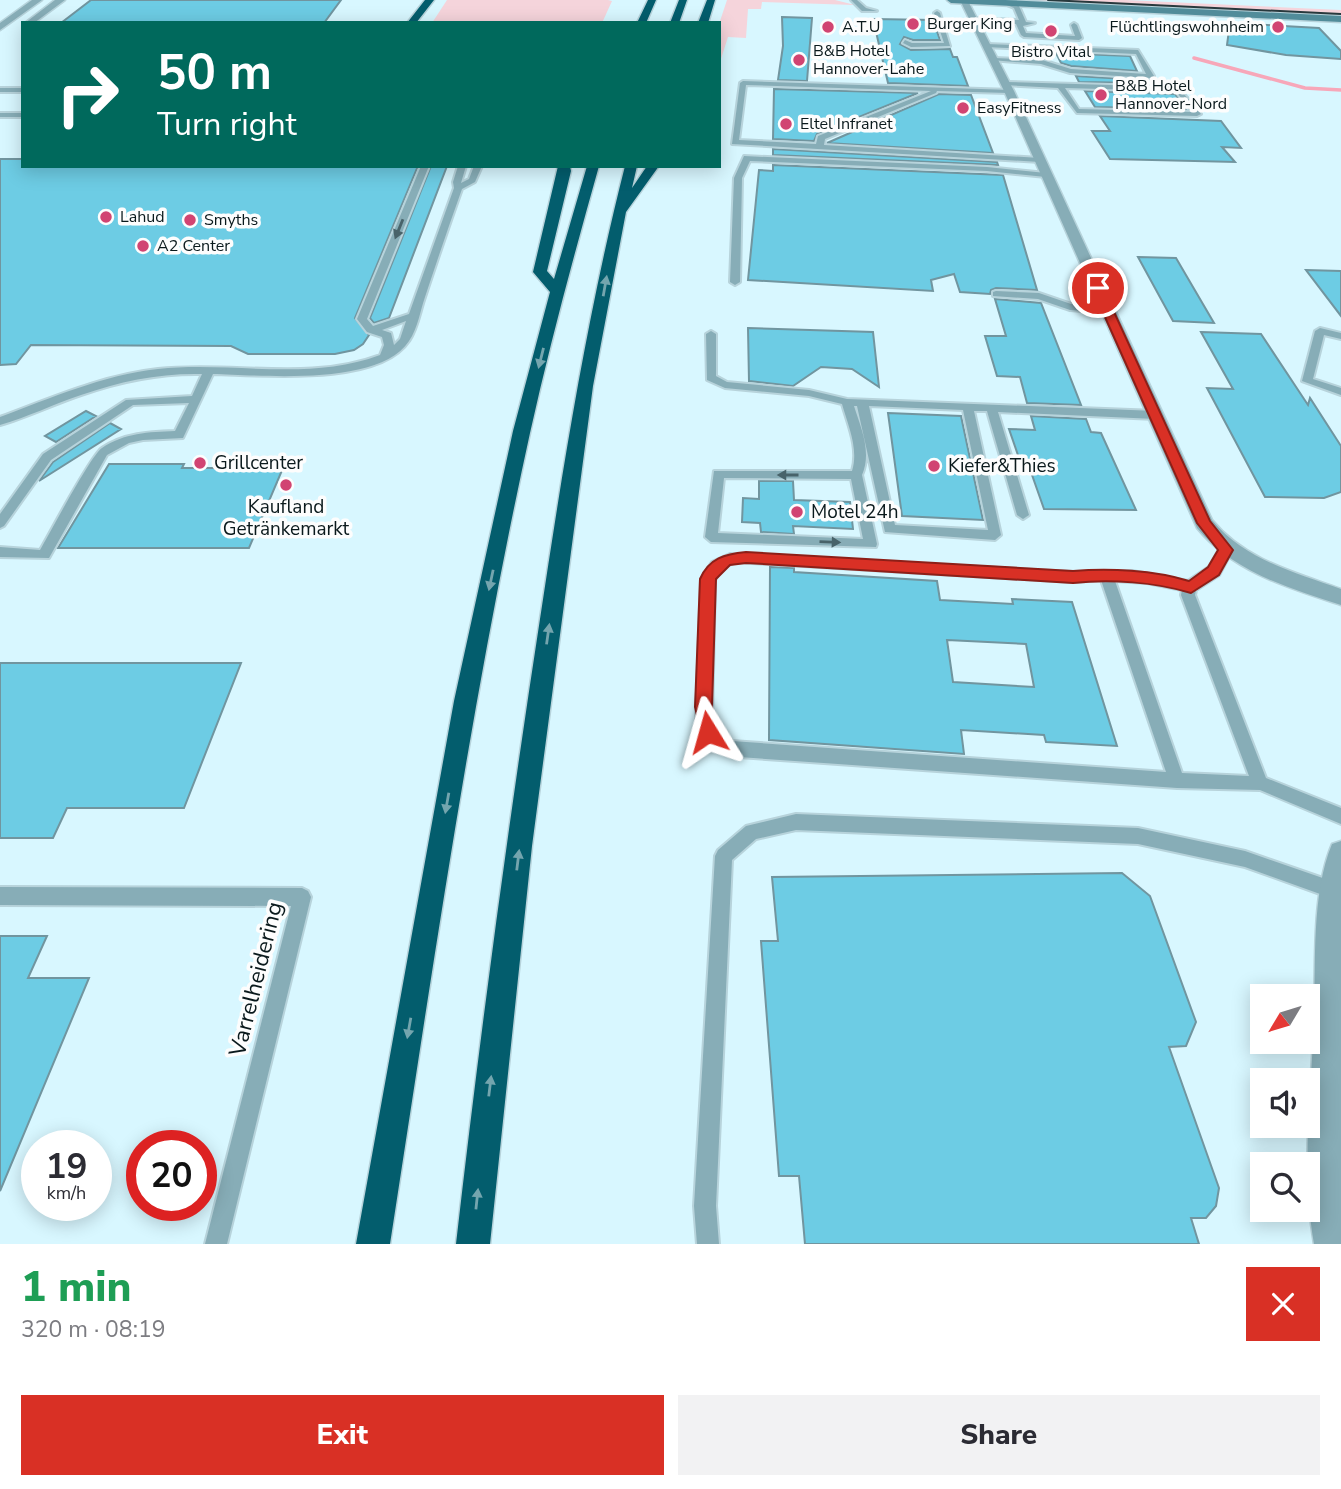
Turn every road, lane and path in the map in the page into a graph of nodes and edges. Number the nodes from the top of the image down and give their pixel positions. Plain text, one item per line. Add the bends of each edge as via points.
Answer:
1 (38, 0) edge
2 (61, 0) edge
3 (430, 0) edge
4 (652, 0) edge
5 (682, 0) edge
6 (711, 0) edge
7 (951, 0) edge
8 (964, 0) edge
9 (1168, 0) edge
10 (856, 2) edge
11 (1003, 2) junction
12 (1088, 6) junction
13 (1341, 8) edge
14 (874, 11) dead end
15 (404, 13) dead end
16 (937, 13) dead end
17 (1022, 19) junction
18 (1031, 19) dead end
19 (1341, 19) edge
20 (973, 20) junction
21 (30, 21) edge
22 (400, 21) edge
23 (413, 21) edge
24 (642, 21) edge
25 (675, 21) edge
26 (704, 21) edge
27 (1064, 24) dead end
28 (1073, 25) junction
29 (0, 27) edge
30 (905, 42) dead end
31 (991, 53) junction
32 (1060, 85) junction
33 (1008, 88) junction
34 (934, 89) junction
35 (0, 90) edge
36 (21, 90) edge
37 (0, 115) edge
38 (21, 115) edge
39 (820, 147) junction
40 (424, 168) edge
41 (462, 168) edge
42 (477, 168) edge
43 (564, 168) edge
44 (592, 168) edge
45 (630, 168) edge
46 (652, 168) edge
47 (1043, 168) junction
48 (458, 188) junction
49 (617, 219) junction
50 (735, 282) dead end
51 (558, 292) junction
52 (996, 294) dead end
53 (1108, 310) junction
54 (415, 315) junction
55 (371, 330) junction
56 (711, 334) dead end
57 (1341, 336) edge
58 (385, 357) junction
59 (209, 371) junction
60 (1341, 392) edge
61 (197, 399) junction
62 (847, 402) junction
63 (862, 402) junction
64 (968, 408) junction
65 (992, 409) junction
66 (1156, 415) junction
67 (0, 421) edge
68 (856, 475) junction
69 (1023, 515) dead end
70 (0, 523) edge
71 (1226, 550) junction
72 (0, 552) edge
73 (1106, 575) junction
74 (1191, 587) junction
75 (1341, 597) edge
76 (1177, 780) junction
77 (1260, 783) junction
78 (1341, 816) edge
79 (1341, 853) edge
80 (1334, 890) junction
81 (0, 896) edge
82 (216, 1244) edge
83 (373, 1244) edge
84 (473, 1244) edge
85 (708, 1244) edge
86 (1331, 1244) edge

1 - 29 street
2 - 21 street
3 - 23 highway
4 - 24 highway
5 - 25 highway
6 - 26 highway
7 - 8 main road
8 - 11 main road
8 - 20 street
9 - 13 main road
10 - 14 lane via 864,10
11 - 12 main road
11 - 17 lane via 1017,7
12 - 19 main road
12 - 28 lane via 1071,18
15 - 22 highway
16 - 30 lane via 948,45
17 - 18 lane
17 - 20 lane
17 - 28 lane via 1019,24 1024,35 1079,38
20 - 31 street
27 - 28 lane
31 - 31 lane via 1138,52 1151,76 1070,71
31 - 33 street
32 - 32 lane via 1178,89 1197,114 1077,111
32 - 33 lane
33 - 34 lane
33 - 47 street
34 - 39 lane via 821,138
34 - 39 lane via 743,83 735,142
35 - 36 lane
37 - 38 lane
39 - 47 lane
40 -> 55 lane via 362,319
41 - 48 lane
42 - 48 lane via 472,180
43 - 51 highway via 540,272
44 - 51 highway
45 - 49 highway
46 - 49 highway
47 - 50 lane via 747,158 738,178
47 - 53 street
48 - 54 lane
84 -> 49 highway via 529,765 569,485
51 -> 83 highway via 519,447 454,761
52 - 53 lane via 1039,296 1070,307
53 - 66 street
54 - 55 lane
54 - 58 lane via 405,340
55 - 58 lane via 387,335
56 - 62 lane via 711,379 725,386 809,393
57 - 60 lane via 1320,331 1307,381
58 - 59 lane via 316,371
59 - 61 lane
59 - 67 lane via 126,377
61 - 70 lane via 130,402 47,457
61 - 72 lane via 179,435 125,440 103,452 44,555
62 - 63 lane
62 - 68 lane via 860,458
63 - 64 lane
63 - 64 lane via 890,529 995,535
64 - 65 lane
65 - 66 lane
65 - 69 lane
66 - 71 street via 1204,523
68 -> 68 lane via 718,474 711,537 871,544
71 - 74 lane via 1214,571
71 - 75 street
73 - 74 lane
73 - 76 lane
73 - 76 lane via 1073,577 746,557 726,560 711,570 708,579 704,707 708,732 725,746 739,750
74 - 77 lane via 1188,595
76 - 77 lane
77 - 78 lane
79 - 80 street
80 - 85 lane via 1245,859 1138,836 796,822 752,832 724,856 705,1206
80 - 86 street via 1323,1204
81 - 82 lane, Varrelheidering via 302,897

